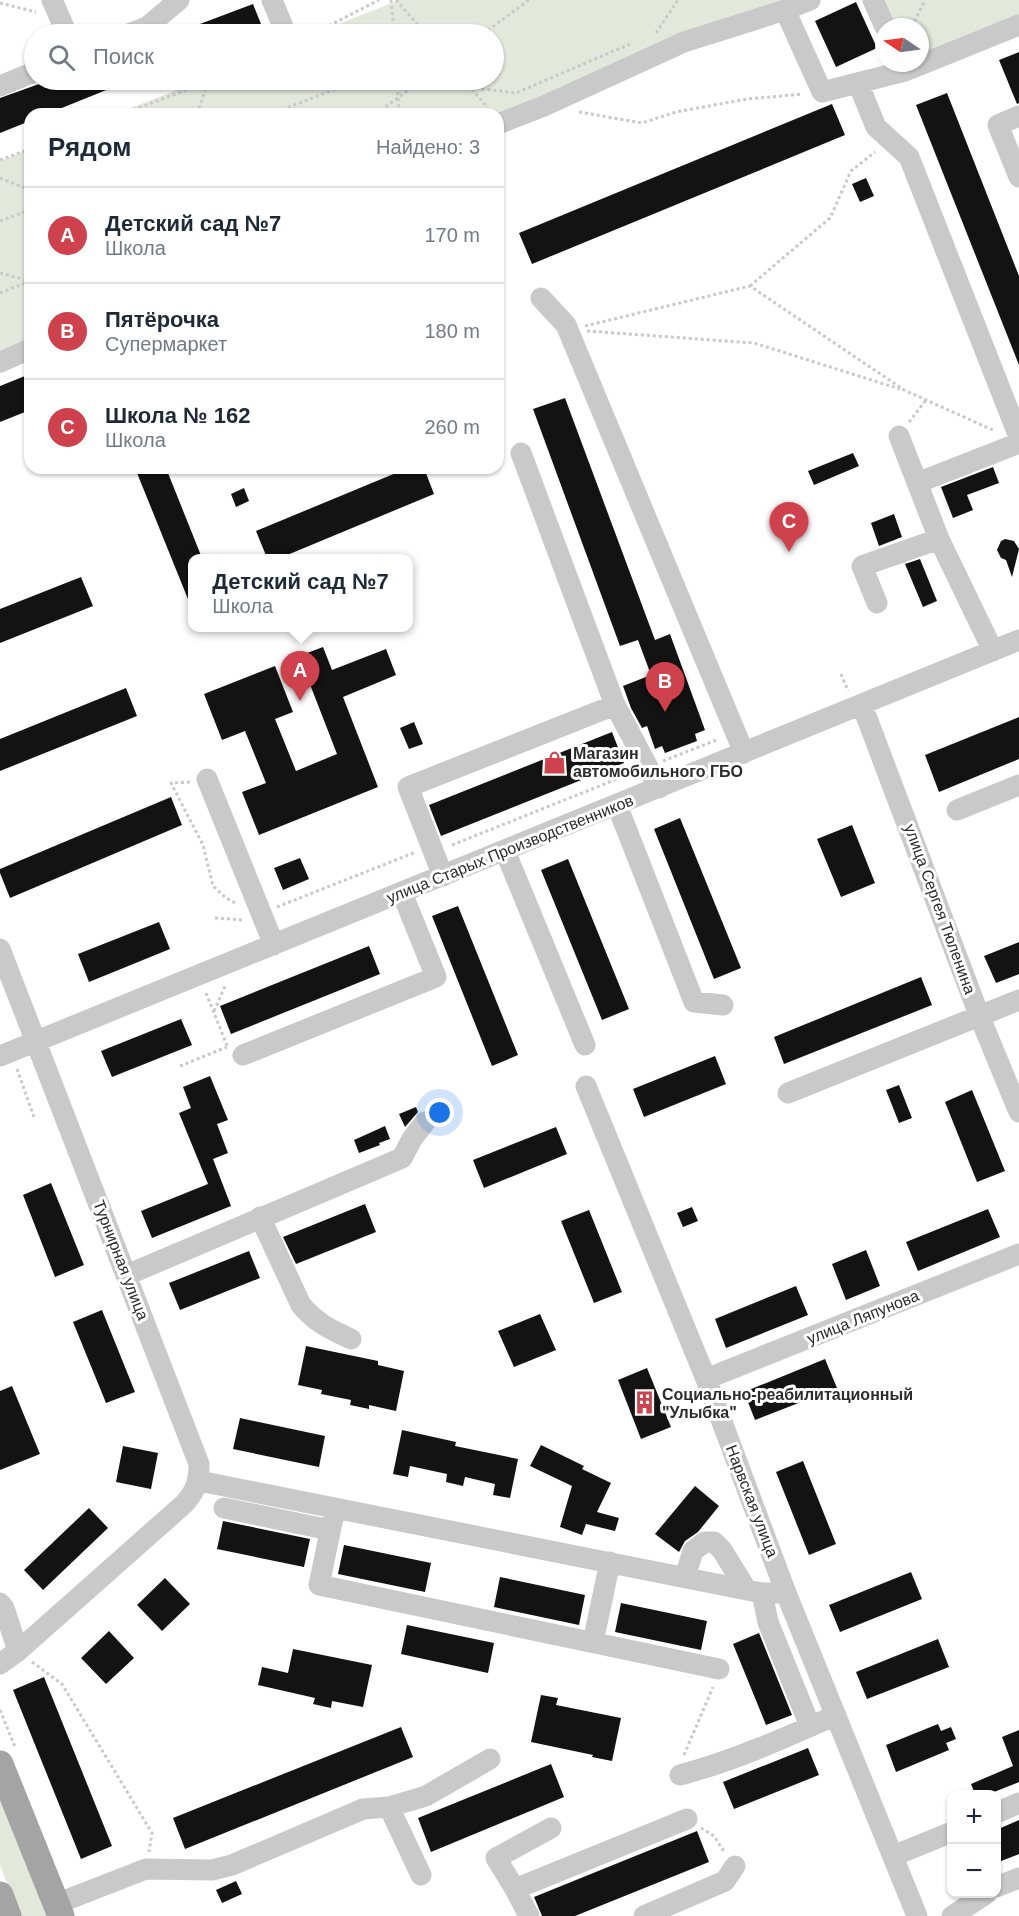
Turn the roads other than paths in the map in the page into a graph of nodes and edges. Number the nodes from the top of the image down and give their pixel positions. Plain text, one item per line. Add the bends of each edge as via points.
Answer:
1 (179, 0) edge
2 (272, 0) edge
3 (810, 0) edge
4 (873, 0) edge
5 (785, 10) junction
6 (881, 18) edge
7 (151, 24) edge
8 (281, 24) edge
9 (1019, 25) edge
10 (929, 58) edge
11 (889, 72) edge
12 (24, 76) edge
13 (858, 83) junction
14 (0, 86) edge
15 (1019, 116) edge
16 (504, 122) edge
17 (1019, 177) edge
18 (541, 298) dead end
19 (24, 352) edge
20 (0, 362) edge
21 (1009, 435) edge
22 (899, 436) road end
23 (1019, 443) edge
24 (522, 453) dead end
25 (918, 483) junction
26 (939, 539) junction
27 (877, 603) dead end
28 (1019, 640) edge
29 (993, 651) junction
30 (615, 705) junction
31 (862, 705) junction
32 (741, 746) junction
33 (207, 779) dead end
34 (1019, 785) edge
35 (659, 788) junction
36 (617, 805) junction
37 (957, 810) dead end
38 (505, 850) junction
39 (443, 876) junction
40 (402, 892) junction
41 (274, 945) junction
42 (0, 949) edge
43 (1019, 1000) edge
44 (723, 1005) dead end
45 (979, 1015) junction
46 (36, 1041) junction
47 (585, 1045) dead end
48 (235, 1051) road end
49 (8, 1061) edge
50 (586, 1086) dead end
51 (788, 1093) dead end
52 (1019, 1112) edge
53 (425, 1122) dead end
54 (260, 1217) junction
55 (1019, 1254) edge
56 (127, 1275) junction
57 (351, 1339) dead end
58 (706, 1380) junction
59 (198, 1481) junction
60 (224, 1508) dead end
61 (335, 1508) junction
62 (330, 1530) junction
63 (610, 1562) junction
64 (686, 1577) junction
65 (754, 1591) junction
66 (786, 1593) junction
67 (0, 1603) edge
68 (593, 1642) junction
69 (18, 1651) junction
70 (0, 1664) edge
71 (719, 1670) dead end
72 (836, 1715) junction
73 (810, 1726) junction
74 (490, 1759) dead end
75 (0, 1764) edge
76 (680, 1775) dead end
77 (1019, 1803) edge
78 (389, 1807) junction
79 (1001, 1811) edge
80 (687, 1819) dead end
81 (551, 1828) dead end
82 (947, 1834) edge
83 (893, 1856) junction
84 (735, 1866) dead end
85 (421, 1875) dead end
86 (1019, 1878) edge
87 (1001, 1885) edge
88 (515, 1889) junction
89 (979, 1898) edge
90 (59, 1910) edge
91 (652, 1914) edge
92 (529, 1916) edge
93 (917, 1916) edge
94 (952, 1916) edge

1 - 7 street
2 - 8 street
3 - 5 street
4 - 6 street
5 - 13 street via 822,92
5 - 16 street via 684,42
9 - 10 street
11 - 13 street
12 - 14 street
13 - 21 street via 876,127 909,157
15 - 17 street via 998,125
18 - 32 street via 566,325
19 - 20 street
22 - 25 street
23 - 25 street
24 - 30 street
25 - 26 street
26 - 27 street via 862,566
26 - 29 street
28 - 29 street, улица Старых Производственников
29 - 31 street, улица Старых Производственников
30 - 35 street
30 - 39 street via 408,787
31 - 32 street, улица Старых Производственников
31 - 45 street, улица Сергея Тюленина
32 - 35 street, улица Старых Производственников
33 - 41 street via 256,916
34 - 37 street
35 - 36 street, улица Старых Производственников
36 - 38 street, улица Старых Производственников
36 - 44 street via 694,1002
38 - 39 street, улица Старых Производственников
38 - 47 street
39 - 40 street, улица Старых Производственников
40 - 41 street, улица Старых Производственников
40 - 48 street via 436,977
41 - 46 street, улица Старых Производственников
42 - 46 street, Турнирная улица
43 - 45 street
45 - 51 street
45 - 52 street, улица Сергея Тюленина
46 - 49 street, улица Старых Производственников
46 - 56 street, Турнирная улица
50 - 58 street, Нарвская улица
53 - 54 street via 402,1158
54 - 56 street
54 - 57 street via 301,1305 326,1328
55 - 58 street, улица Ляпунова
56 - 59 street, Турнирная улица via 199,1464
58 - 66 street, Нарвская улица
59 - 61 street
59 - 69 street via 193,1495 184,1504
60 - 62 street
61 - 62 street
61 - 63 street
62 - 68 street via 319,1585
63 - 64 street
63 - 68 street
64 - 65 street
64 - 65 street via 693,1551 705,1542 714,1542
65 - 66 street
65 - 73 street
66 - 72 street, Нарвская улица
67 - 69 street
68 - 71 street
69 - 70 street
72 - 73 street
72 - 83 street, Нарвская улица
73 - 76 street
74 - 78 street via 426,1796
75 - 90 main road
77 - 79 street
78 - 85 street
78 - 90 street via 363,1809 232,1865 212,1870 146,1869
80 - 88 street
81 - 88 street via 496,1858
82 - 83 street
83 - 93 street, Нарвская улица
84 - 91 street via 725,1881
86 - 87 street
88 - 92 street
89 - 94 street

